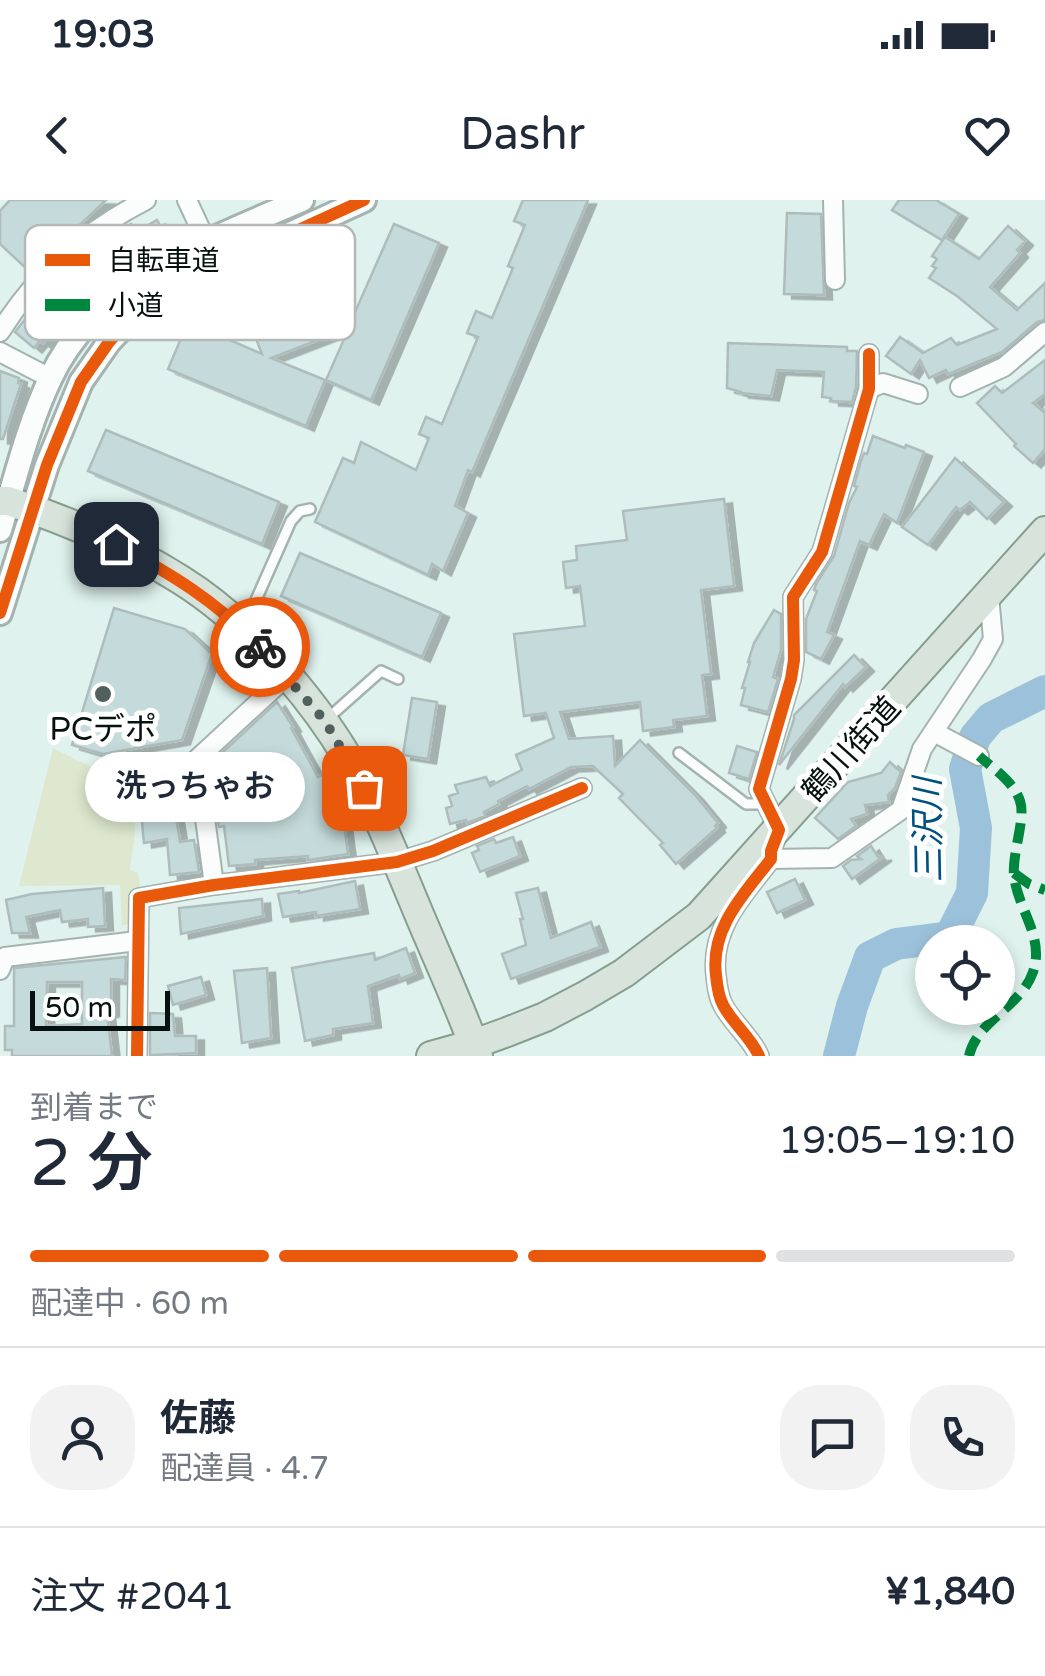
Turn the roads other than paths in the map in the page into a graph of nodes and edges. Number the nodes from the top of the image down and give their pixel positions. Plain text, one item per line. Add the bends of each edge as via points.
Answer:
1 (146, 200) edge
2 (187, 200) edge
3 (302, 200) edge
4 (364, 200) edge
5 (833, 200) edge
6 (311, 223) joint
7 (100, 225) edge
8 (198, 225) edge
9 (245, 225) edge
10 (307, 225) edge
11 (835, 280) dead end
12 (25, 297) edge
13 (0, 332) edge
14 (1045, 332) edge
15 (76, 340) edge
16 (111, 340) edge
17 (0, 352) edge
18 (868, 354) dead end
19 (50, 378) junction
20 (960, 387) dead end
21 (869, 389) junction
22 (918, 394) dead end
23 (10, 502) edge
24 (310, 509) dead end
25 (0, 530) edge
26 (1045, 532) edge
27 (989, 596) junction
28 (0, 612) edge
29 (243, 629) junction
30 (287, 676) junction
31 (398, 678) dead end
32 (325, 721) junction
33 (934, 732) junction
34 (679, 753) dead end
35 (979, 756) dead end
36 (582, 788) dead end
37 (765, 804) junction
38 (778, 830) junction
39 (770, 859) junction
40 (397, 862) junction
41 (214, 885) junction
42 (137, 941) junction
43 (0, 970) edge
44 (476, 1050) edge
45 (138, 1056) edge
46 (431, 1056) edge
47 (759, 1056) edge

1 - 7 street
2 - 8 street
3 - 9 street
4 - 6 street
5 - 11 street
6 - 10 street
12 - 13 street
14 - 20 street via 1004,366
15 - 19 street
16 - 23 street
17 - 19 street
18 - 21 street
19 - 23 street
21 - 22 street via 883,383
21 - 37 street via 822,552 793,598 792,679 759,789
23 - 25 street
23 - 28 street
23 - 29 main road via 116,544 183,581
24 - 29 lane via 291,521
26 - 27 main road, 鶴川街道
27 - 33 street via 992,639
27 - 38 main road, 鶴川街道
29 - 30 main road
30 - 32 main road
30 - 41 street via 196,759
31 - 32 lane via 382,671
32 - 40 main road
33 - 35 street
33 - 39 street via 901,810 832,858
34 - 37 lane via 746,804
36 - 40 street
37 - 38 street
38 - 39 street
38 - 44 main road, 鶴川街道 via 699,916 624,973
39 - 47 street via 728,915 714,964 722,1004
40 - 41 street
40 - 44 main road
41 - 42 street via 139,898
42 - 43 street via 5,957
42 - 45 street
44 - 46 main road, 鶴川街道

